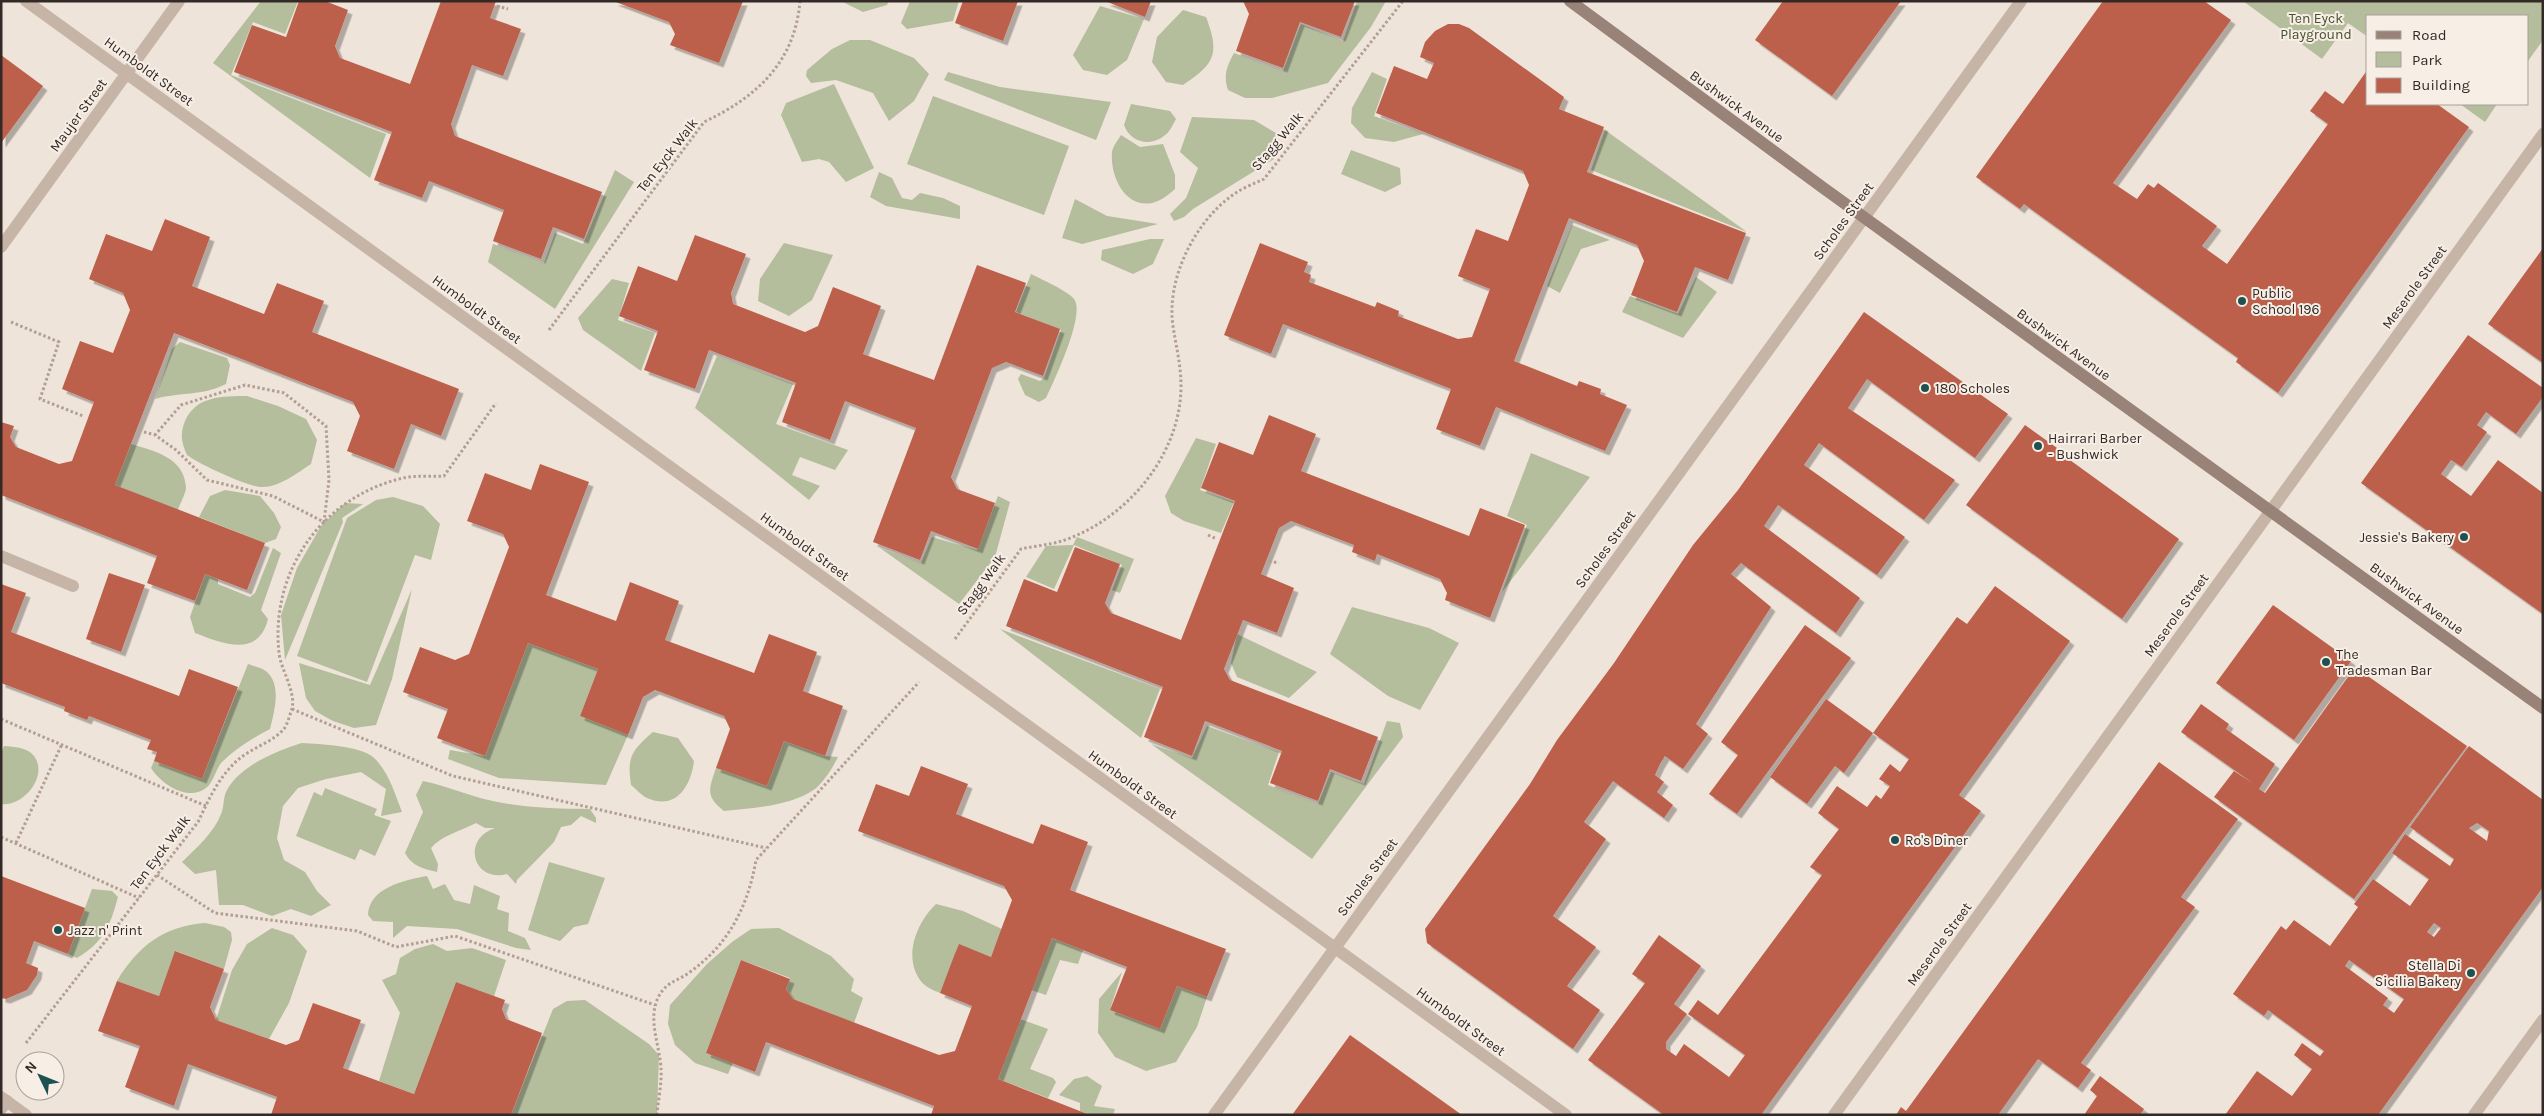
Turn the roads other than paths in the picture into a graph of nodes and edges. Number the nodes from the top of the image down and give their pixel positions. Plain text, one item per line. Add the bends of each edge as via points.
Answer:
1 (26, 1) edge
2 (179, 1) edge
3 (1570, 1) edge
4 (2021, 1) edge
5 (127, 74) junction
6 (2543, 134) edge
7 (1864, 218) junction
8 (1, 247) edge
9 (2271, 511) junction
10 (1, 556) edge
11 (72, 586) dead end
12 (2543, 708) edge
13 (1334, 948) junction
14 (2543, 1020) edge
15 (3, 1102) edge
16 (26, 1115) edge
17 (1214, 1115) edge
18 (1566, 1115) edge
19 (1834, 1115) edge
20 (2474, 1115) edge

1 - 5 street, Humboldt Street
2 - 5 street, Maujer Street
3 - 7 main road, Bushwick Avenue
4 - 7 street, Scholes Street
5 - 8 street, Maujer Street
5 - 13 street, Humboldt Street
6 - 9 street, Meserole Street
7 - 9 main road, Bushwick Avenue
7 - 13 street, Scholes Street
9 - 12 main road, Bushwick Avenue
9 - 19 street, Meserole Street
10 - 11 street
13 - 17 street, Scholes Street
13 - 18 street, Humboldt Street
14 - 20 street
15 - 16 street

